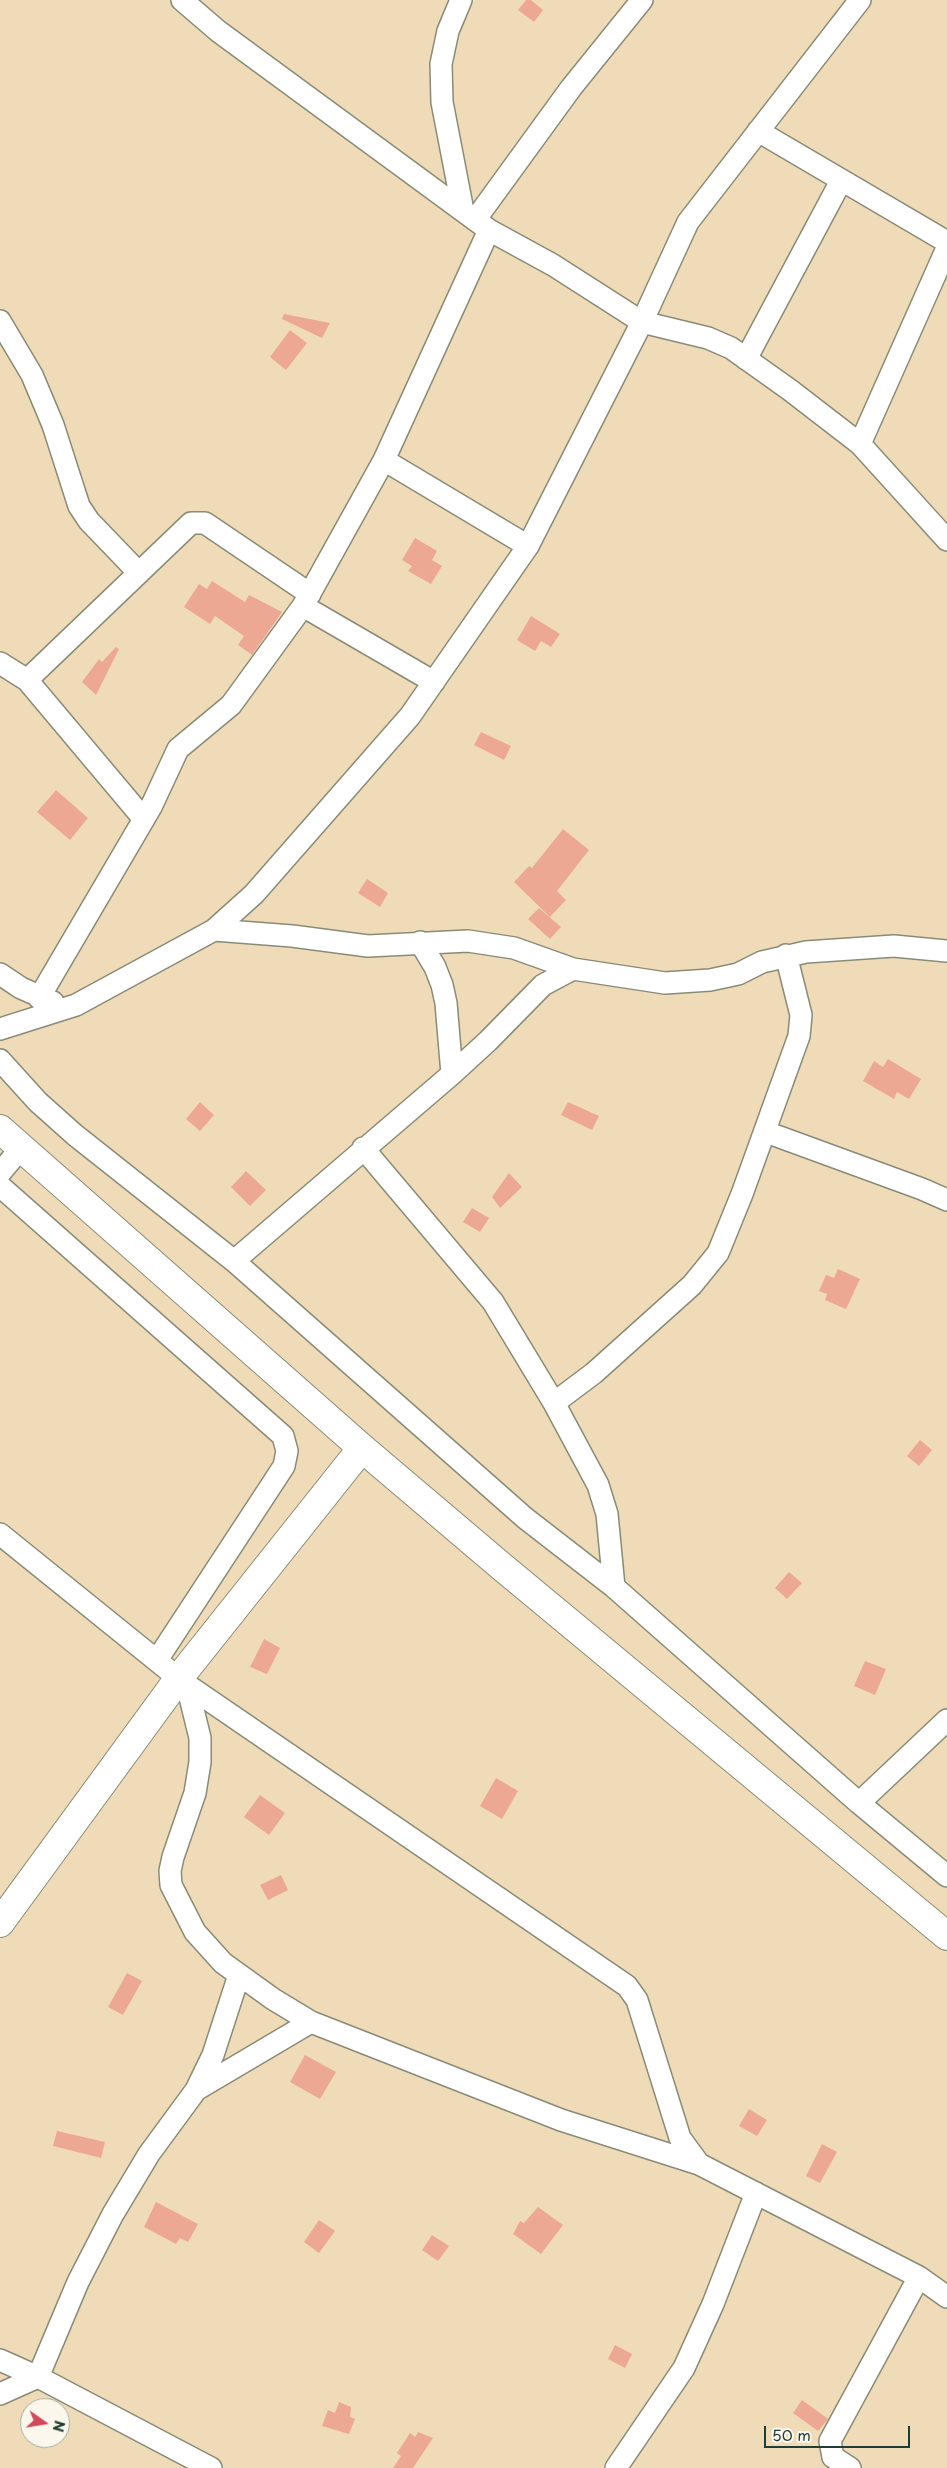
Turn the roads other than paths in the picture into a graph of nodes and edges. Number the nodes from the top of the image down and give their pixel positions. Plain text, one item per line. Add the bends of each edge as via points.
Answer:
1 (182, 0) edge
2 (461, 0) edge
3 (642, 0) edge
4 (860, 0) edge
5 (758, 131) junction
6 (841, 181) junction
7 (476, 220) junction
8 (947, 242) edge
9 (947, 248) edge
10 (0, 321) edge
11 (642, 322) junction
12 (746, 359) junction
13 (860, 444) junction
14 (384, 460) junction
15 (947, 540) edge
16 (528, 546) junction
17 (139, 573) junction
18 (306, 600) junction
19 (0, 663) edge
20 (26, 680) junction
21 (434, 682) junction
22 (143, 818) junction
23 (214, 930) junction
24 (420, 942) junction
25 (947, 951) edge
26 (786, 955) junction
27 (573, 968) junction
28 (0, 974) edge
29 (39, 998) junction
30 (76, 1005) junction
31 (0, 1029) edge
32 (0, 1060) edge
33 (452, 1074) junction
34 (0, 1129) edge
35 (766, 1132) junction
36 (21, 1148) junction
37 (363, 1148) junction
38 (0, 1173) edge
39 (0, 1186) edge
40 (947, 1200) edge
41 (234, 1261) junction
42 (554, 1403) junction
43 (362, 1448) junction
44 (0, 1534) edge
45 (614, 1587) junction
46 (157, 1660) junction
47 (183, 1682) junction
48 (947, 1720) edge
49 (859, 1803) junction
50 (947, 1876) edge
51 (0, 1923) edge
52 (947, 1936) edge
53 (239, 1975) junction
54 (311, 2022) junction
55 (196, 2090) junction
56 (699, 2164) junction
57 (756, 2193) junction
58 (919, 2277) junction
59 (947, 2297) edge
60 (0, 2360) edge
61 (38, 2377) junction
62 (0, 2394) edge
63 (211, 2468) edge
64 (616, 2468) edge
65 (850, 2468) edge

1 - 7 street via 218,31
2 - 7 street via 448,31 441,64 442,102
3 - 7 street via 571,88
4 - 5 street
5 - 6 street
5 - 11 street via 688,222
6 - 8 street
6 - 12 street
7 - 11 street
7 - 14 street
9 - 13 street
10 - 17 street via 32,375 53,425 79,506 89,521
11 - 12 street via 708,338
11 - 16 street
12 - 13 street
13 - 15 street
14 - 16 street
14 - 18 street
16 - 21 street
17 - 18 street via 191,523 199,522
17 - 20 street
18 - 21 street
18 - 22 street via 231,705 178,749
19 - 20 street
20 - 22 street
21 - 23 street via 410,716 254,894
22 - 29 street
23 - 24 street via 368,946
23 - 30 street
24 - 27 street via 468,940 493,943
24 - 33 street via 442,984
25 - 26 street via 894,946
26 - 27 street via 738,974 710,980 665,982
26 - 35 street via 801,1015 799,1036
27 - 33 street via 543,985
28 - 29 street
29 - 30 street
30 - 31 street
32 - 41 street via 38,1102 75,1135
33 - 37 street
34 - 36 main road
35 - 40 street
35 - 42 street via 718,1253 692,1285 594,1374
36 - 38 street
36 - 43 main road
37 - 41 street
37 - 42 street via 493,1302
39 - 46 street via 283,1436 287,1451 284,1466
41 - 45 street via 525,1518
42 - 45 street via 598,1484 612,1544
43 - 47 main road
43 - 52 main road via 693,1728
44 - 46 street
45 - 49 street
46 - 47 street
47 - 51 main road
47 - 53 street via 200,1738 200,1762 195,1793 173,1857 171,1885 195,1932 223,1963
47 - 56 street via 627,1986 637,2000 676,2129
48 - 49 street
49 - 50 street
53 - 54 street
53 - 55 street via 213,2055
54 - 55 street
54 - 56 street via 562,2120
55 - 61 street via 149,2154 113,2214 78,2282
56 - 57 street
57 - 58 street
57 - 64 street via 684,2368
58 - 59 street
58 - 65 street via 830,2440 833,2457
60 - 61 street
61 - 62 street
61 - 63 street

